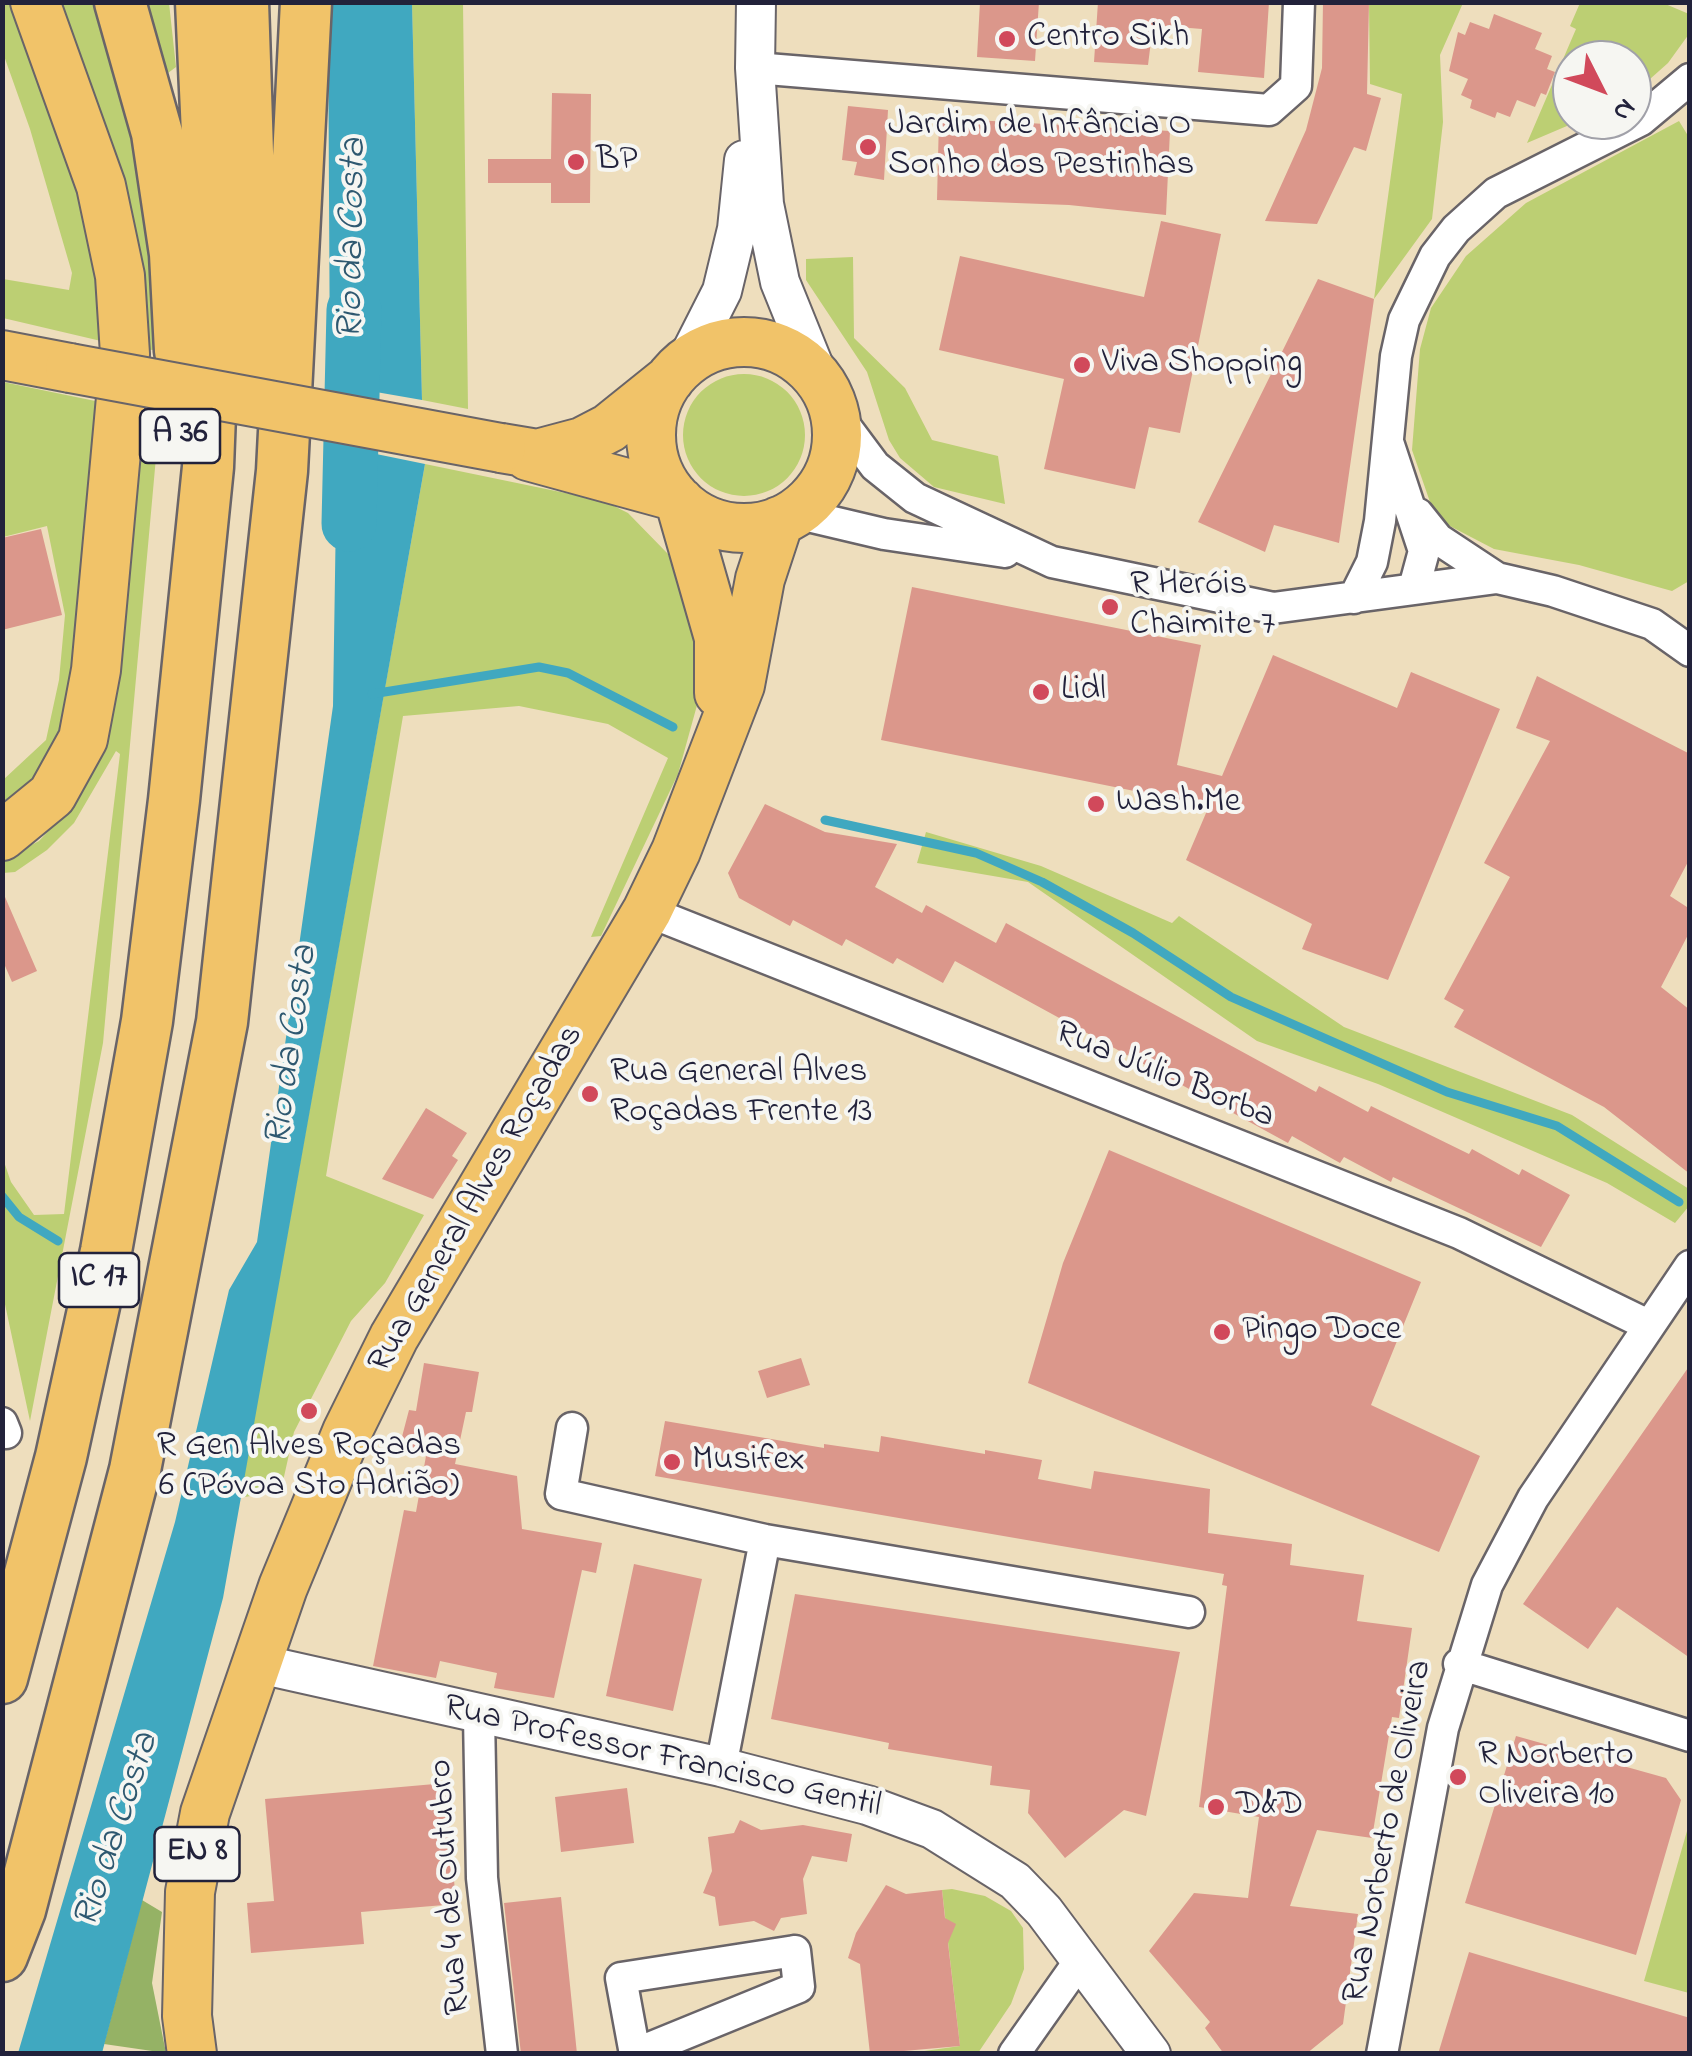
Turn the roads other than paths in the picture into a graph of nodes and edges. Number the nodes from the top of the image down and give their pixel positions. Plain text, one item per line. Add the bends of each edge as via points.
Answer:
1 (35, 2) edge
2 (120, 2) edge
3 (201, 2) edge
4 (243, 2) edge
5 (756, 2) edge
6 (1300, 2) edge
7 (294, 10) edge
8 (755, 68) junction
9 (1690, 79) edge
10 (2, 355) edge
11 (678, 371) junction
12 (827, 396) junction
13 (1386, 438) junction
14 (501, 448) junction
15 (677, 499) junction
16 (1413, 508) junction
17 (787, 517) junction
18 (1380, 521) junction
19 (1038, 556) junction
20 (1497, 578) junction
21 (1414, 588) junction
22 (1354, 598) junction
23 (1690, 650) edge
24 (717, 745) junction
25 (243, 826) junction
26 (2, 836) edge
27 (164, 876) junction
28 (647, 911) junction
29 (1690, 1266) edge
30 (1648, 1325) junction
31 (572, 1428) dead end
32 (764, 1540) junction
33 (1189, 1612) dead end
34 (255, 1662) junction
35 (1459, 1664) junction
36 (2, 1678) edge
37 (479, 1716) junction
38 (1690, 1736) edge
39 (721, 1767) junction
40 (2, 1956) edge
41 (1081, 1959) junction
42 (635, 2053) edge
43 (192, 2054) edge
44 (502, 2054) edge
45 (1014, 2054) edge
46 (1151, 2054) edge
47 (1382, 2054) edge

1 - 26 main road via 101,186 120,276 124,368 96,670 82,739 52,795
2 - 27 highway, A 36 via 157,133 180,318
3 - 27 highway via 212,242 208,467
4 - 25 highway via 255,366
5 - 8 street, Rua General Alves Roçadas
6 - 8 street via 1296,86 1269,110
7 - 25 highway via 286,346 272,578
8 - 11 street, Rua General Alves Roçadas via 728,267 712,317
8 - 12 street, Rua General Alves Roçadas via 780,282
9 - 13 street via 1641,120 1496,193 1456,229 1404,320
10 - 14 main road, bridge
11 - 12 main road via 720,346 754,343 792,356
11 - 14 main road via 582,442 537,454
11 - 15 main road, Rua General Alves Roçadas via 655,410 652,442 658,469
12 - 17 main road, Rua General Alves Roçadas via 836,447 830,470 813,496
12 - 19 street via 875,466 915,498
13 - 16 street
13 - 18 street
14 - 15 main road
15 - 17 main road via 731,527
15 - 24 main road, Rua General Alves Roçadas via 719,638
16 - 20 street via 1438,540
16 - 21 street via 1424,551
17 - 19 street
17 - 24 main road, Rua General Alves Roçadas via 760,578 740,686
18 - 21 street via 1394,562
18 - 22 street via 1372,562
19 - 22 street via 1096,574 1273,608
20 - 21 street
20 - 23 street via 1652,624
21 - 22 street
24 - 28 main road, Rua General Alves Roçadas
25 - 40 highway, IC 17 via 222,1022 135,1470 20,1910
27 - 36 highway, IC 17 via 148,1021 106,1251
28 - 30 street, Rua Júlio Borba via 1459,1234
28 - 34 main road, Rua General Alves Roçadas via 394,1337 335,1458
29 - 30 street, Rua Norberto de Oliveira
30 - 35 street, Rua Norberto de Oliveira via 1534,1498 1487,1585
31 - 32 street via 561,1494
32 - 33 street
32 - 39 street
34 - 37 street, Rua Professor Francisco Gentil
34 - 43 main road, EN 8 via 205,1812 190,1892
35 - 38 street
35 - 47 street, Rua Norberto de Oliveira
37 - 39 street, Rua Professor Francisco Gentil
37 - 44 street, Rua 4 de Outubro via 482,1878
39 - 41 street, Rua Professor Francisco Gentil via 932,1829 1015,1881
41 - 45 street
41 - 46 street, Rua Professor Francisco Gentil
42 - 42 street via 622,1978 795,1952 800,1987

